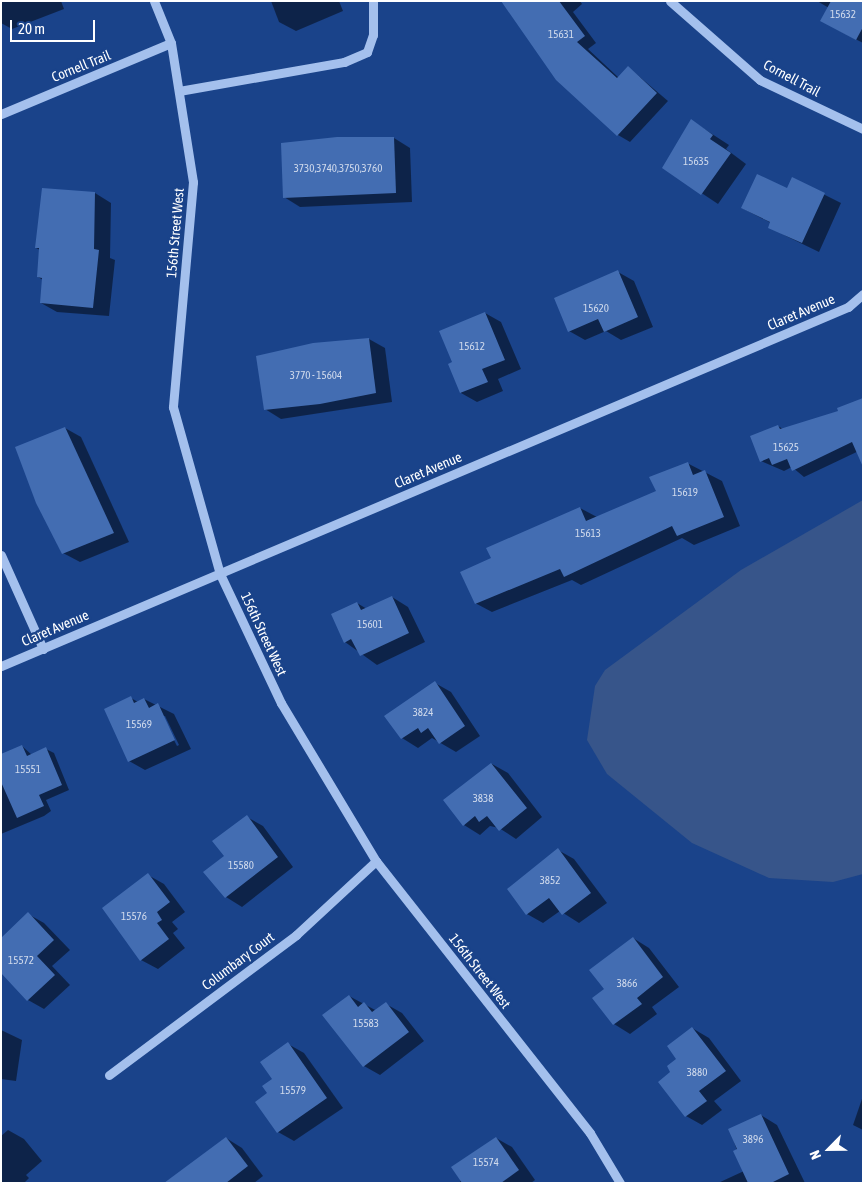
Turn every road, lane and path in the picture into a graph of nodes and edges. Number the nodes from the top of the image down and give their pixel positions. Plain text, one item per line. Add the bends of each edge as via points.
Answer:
1 (154, 1) edge
2 (373, 1) edge
3 (670, 1) edge
4 (171, 44) junction
5 (179, 91) junction
6 (1, 114) edge
7 (863, 129) edge
8 (863, 294) edge
9 (1, 555) edge
10 (220, 574) junction
11 (42, 649) junction
12 (1, 666) edge
13 (376, 862) junction
14 (109, 1075) dead end
15 (620, 1183) edge

1 - 4 street, 156th Street West
2 - 5 street via 373,35 367,52 344,62
3 - 7 street, Cornell Trail via 760,80
4 - 5 street, 156th Street West
4 - 6 street, Cornell Trail
5 - 10 street, 156th Street West via 193,182 173,407
8 - 10 street, Claret Avenue via 848,307
9 - 11 street
10 - 11 street, Claret Avenue
10 - 13 street, 156th Street West via 281,704
11 - 12 street, Claret Avenue
13 - 14 street, Columbary Court via 296,934
13 - 15 street, 156th Street West via 590,1133

